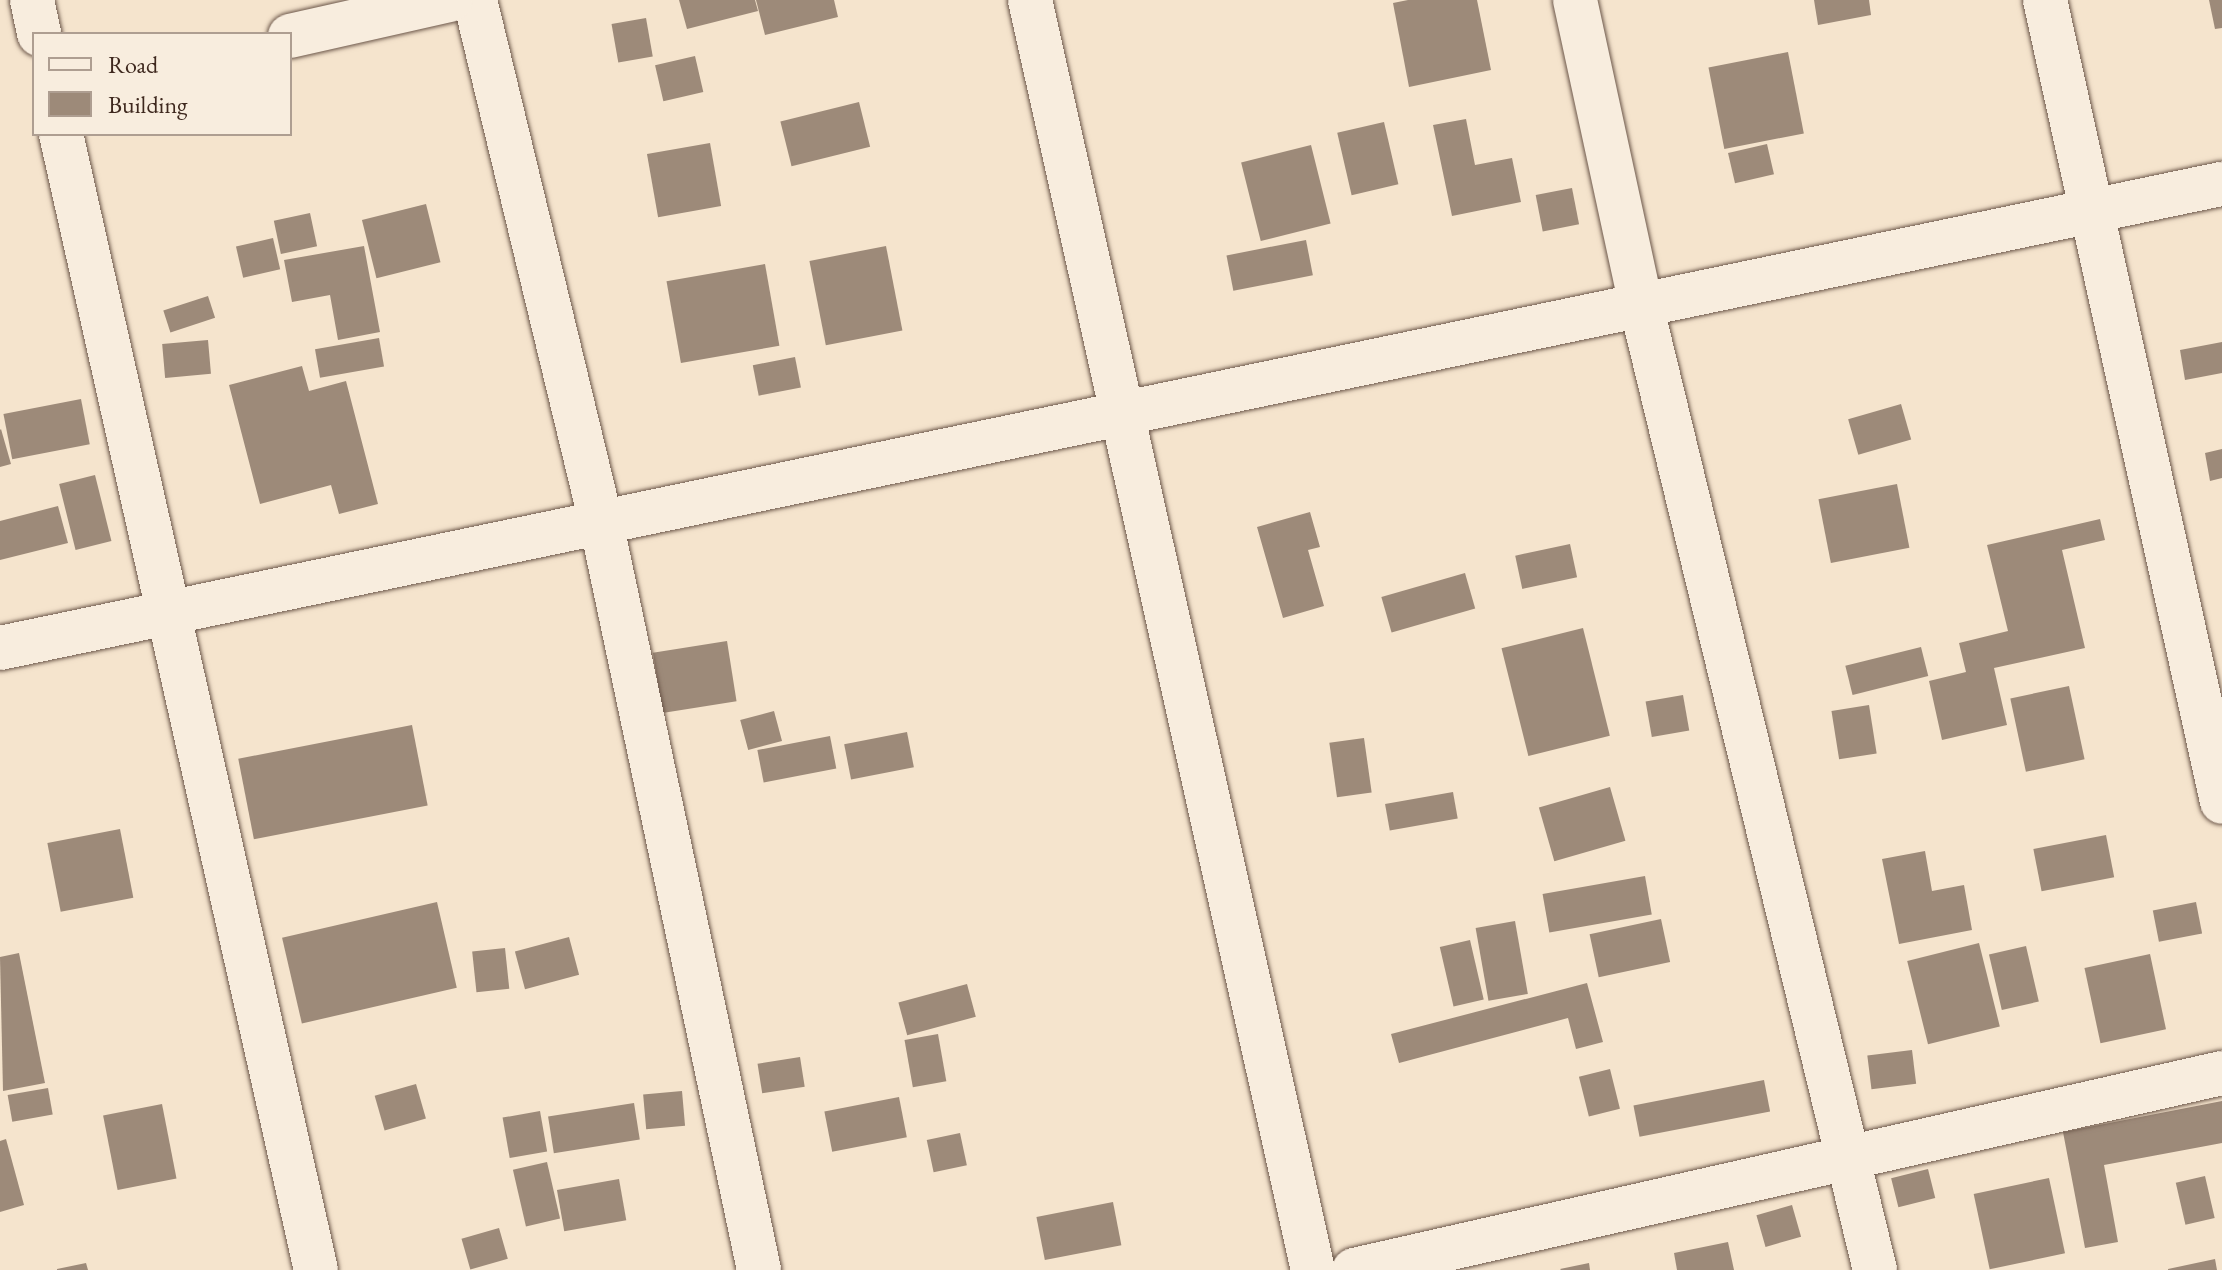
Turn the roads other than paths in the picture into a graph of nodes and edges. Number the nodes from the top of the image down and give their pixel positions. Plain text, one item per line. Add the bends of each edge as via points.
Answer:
1 (32, 0) edge
2 (450, 0) edge
3 (475, 0) edge
4 (1030, 0) edge
5 (1575, 0) edge
6 (2045, 0) edge
7 (39, 32) edge
8 (292, 36) edge
9 (61, 136) edge
10 (2222, 184) edge
11 (2089, 212) junction
12 (1641, 305) junction
13 (1119, 415) junction
14 (601, 522) junction
15 (169, 612) junction
16 (0, 648) edge
17 (2222, 802) edge
18 (2222, 1073) edge
19 (1850, 1153) junction
20 (316, 1270) edge
21 (759, 1270) edge
22 (1313, 1270) edge
23 (1354, 1270) edge
24 (1875, 1270) edge

1 - 7 street
2 - 8 street
3 - 14 street
4 - 13 street
5 - 12 street
6 - 11 street
9 - 15 street
10 - 11 street
11 - 12 street
11 - 17 street
12 - 13 street
12 - 19 street
13 - 14 street
13 - 22 street
14 - 15 street
14 - 21 street
15 - 16 street
15 - 20 street
18 - 19 street
19 - 23 street
19 - 24 street

